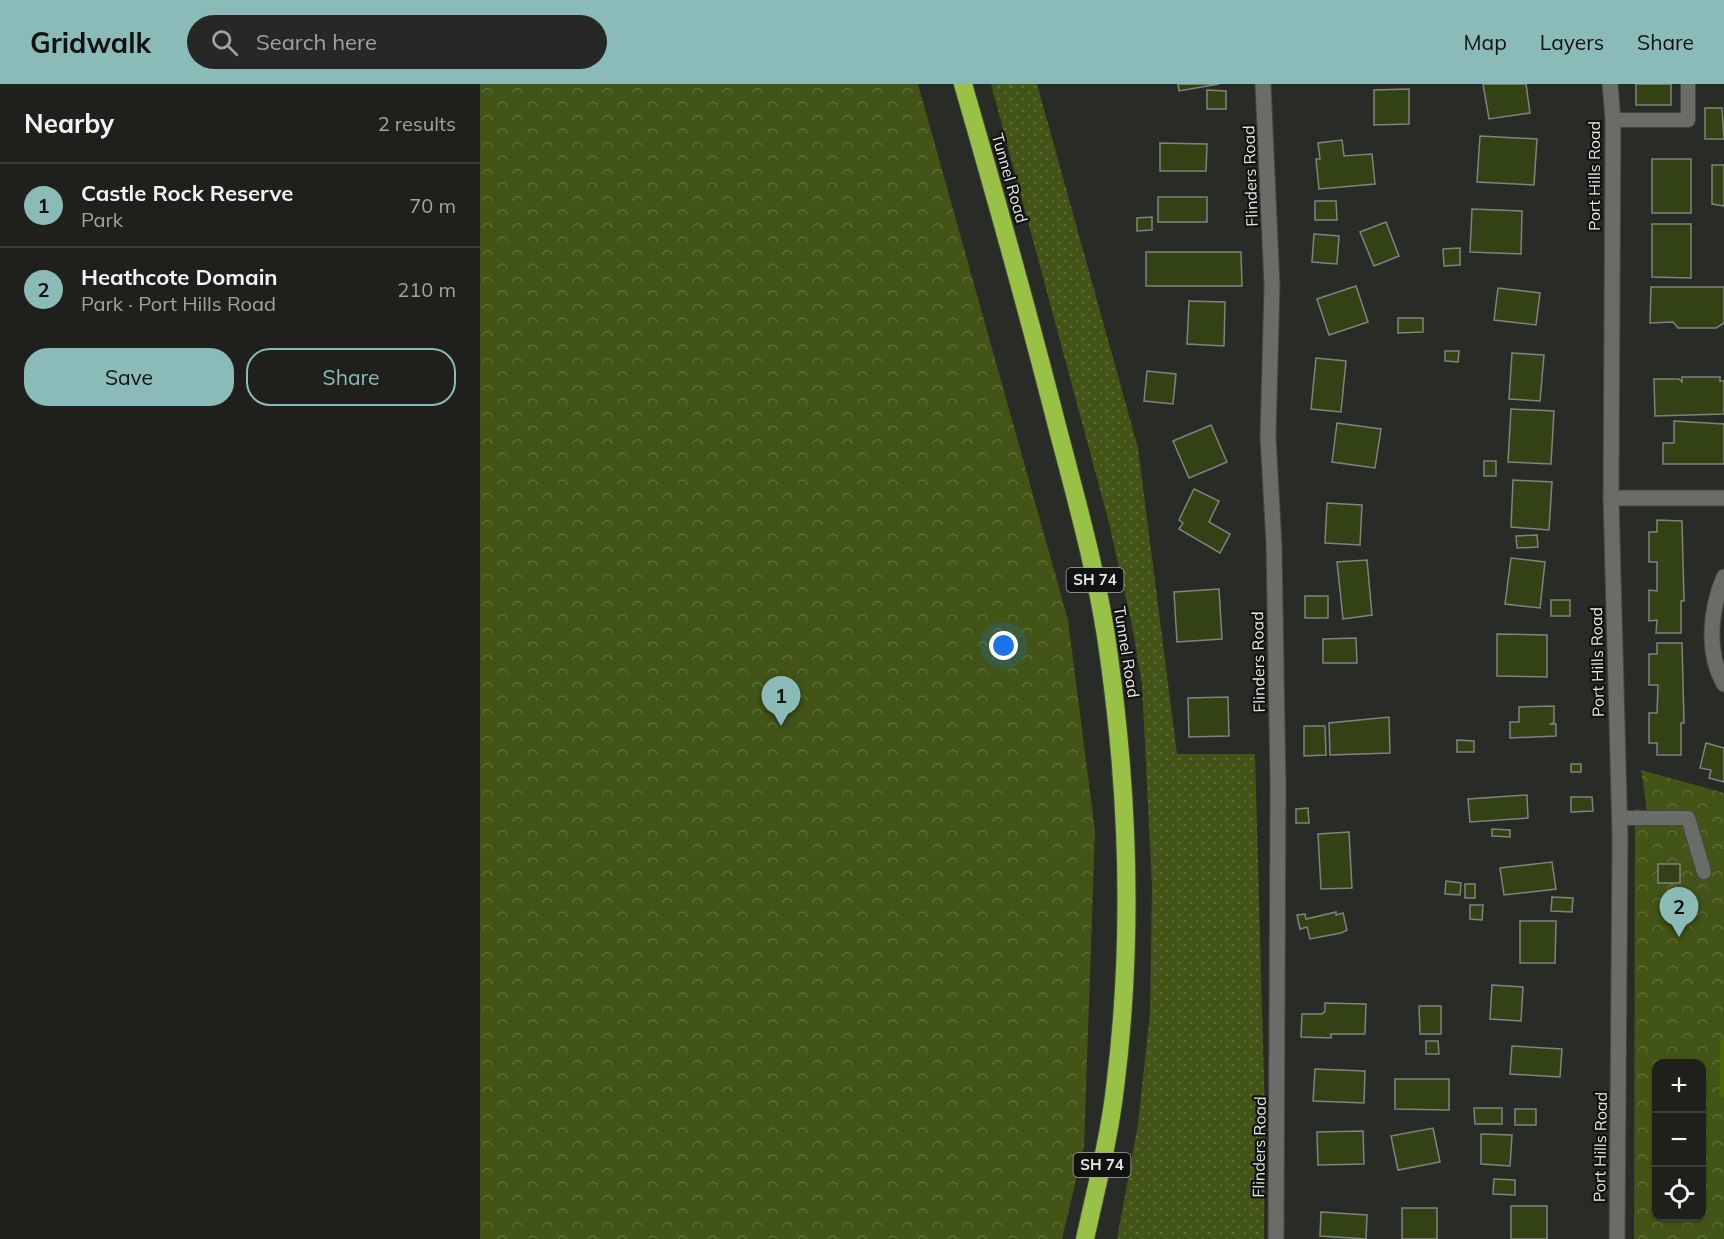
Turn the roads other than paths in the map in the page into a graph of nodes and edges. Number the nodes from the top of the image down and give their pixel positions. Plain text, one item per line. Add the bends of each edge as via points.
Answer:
1 (963, 84) edge
2 (1263, 84) edge
3 (1610, 84) edge
4 (1688, 84) edge
5 (1613, 120) junction
6 (1611, 498) junction
7 (1724, 498) edge
8 (1724, 578) edge
9 (1724, 684) edge
10 (1620, 818) junction
11 (1704, 872) dead end
12 (1085, 1239) edge
13 (1276, 1239) edge
14 (1617, 1239) edge

1 - 12 highway, Tunnel Road / SH 74 via 1068,466 1101,609 1116,708 1127,880 1124,994 1111,1112
2 - 13 street, Flinders Road via 1272,286 1268,437 1278,785
3 - 5 street, Port Hills Road
4 - 5 lane via 1688,120
5 - 6 street, Port Hills Road
6 - 7 street
6 - 10 street, Port Hills Road
8 - 9 street via 1711,622 1717,671
10 - 11 lane via 1688,818
10 - 14 street, Port Hills Road

